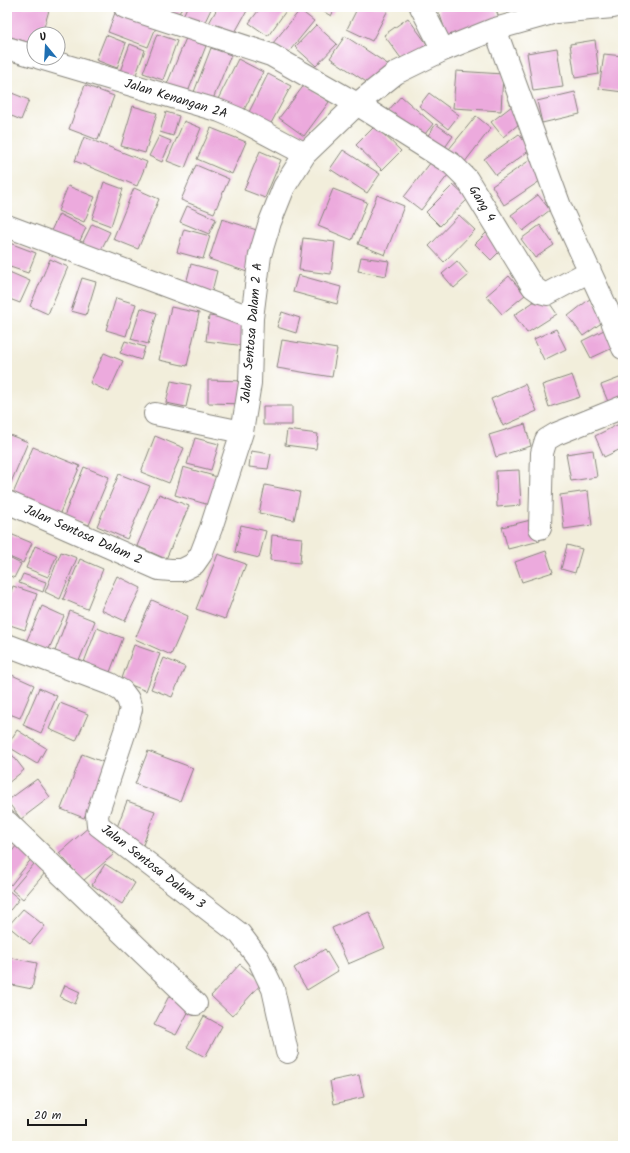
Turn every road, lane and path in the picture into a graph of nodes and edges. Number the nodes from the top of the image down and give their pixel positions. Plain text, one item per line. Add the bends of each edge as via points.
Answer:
1 (125, 7) edge
2 (421, 7) edge
3 (613, 7) edge
4 (556, 10) edge
5 (495, 30) junction
6 (7, 48) edge
7 (443, 50) junction
8 (26, 54) edge
9 (66, 66) edge
10 (357, 104) junction
11 (305, 154) junction
12 (7, 226) edge
13 (590, 271) junction
14 (252, 318) junction
15 (623, 348) edge
16 (623, 407) edge
17 (155, 414) dead end
18 (242, 432) junction
19 (7, 502) edge
20 (540, 528) dead end
21 (159, 569) joint
22 (7, 645) edge
23 (7, 822) edge
24 (196, 1004) dead end
25 (287, 1052) dead end

1 - 10 street via 271,54
2 - 7 street
3 - 4 street, Jalan Sentosa Dalam 2 A
4 - 5 street, Jalan Sentosa Dalam 2 A
5 - 7 street, Jalan Sentosa Dalam 2 A
5 - 13 street via 561,209
6 - 8 street
7 - 10 street, Jalan Sentosa Dalam 2 A via 396,72
9 - 11 street, Jalan Kenangan 2A via 220,111
10 - 11 street, Jalan Sentosa Dalam 2 A
10 - 13 street, Gang 4 via 452,164 467,179 533,287 547,294
11 - 14 street, Jalan Sentosa Dalam 2 A via 284,187 270,222 260,255
12 - 14 street
13 - 15 street
14 - 18 street, Jalan Sentosa Dalam 2 A via 250,383
16 - 20 street via 546,440 542,453
17 - 18 street
18 - 21 street, Jalan Sentosa Dalam 2 A via 201,554 194,564 182,570
19 - 21 street, Jalan Sentosa Dalam 2
22 - 25 street, Jalan Sentosa Dalam 3 via 110,684 122,691 128,699 131,709 97,815 98,825 240,934 258,958 273,989
23 - 24 street

